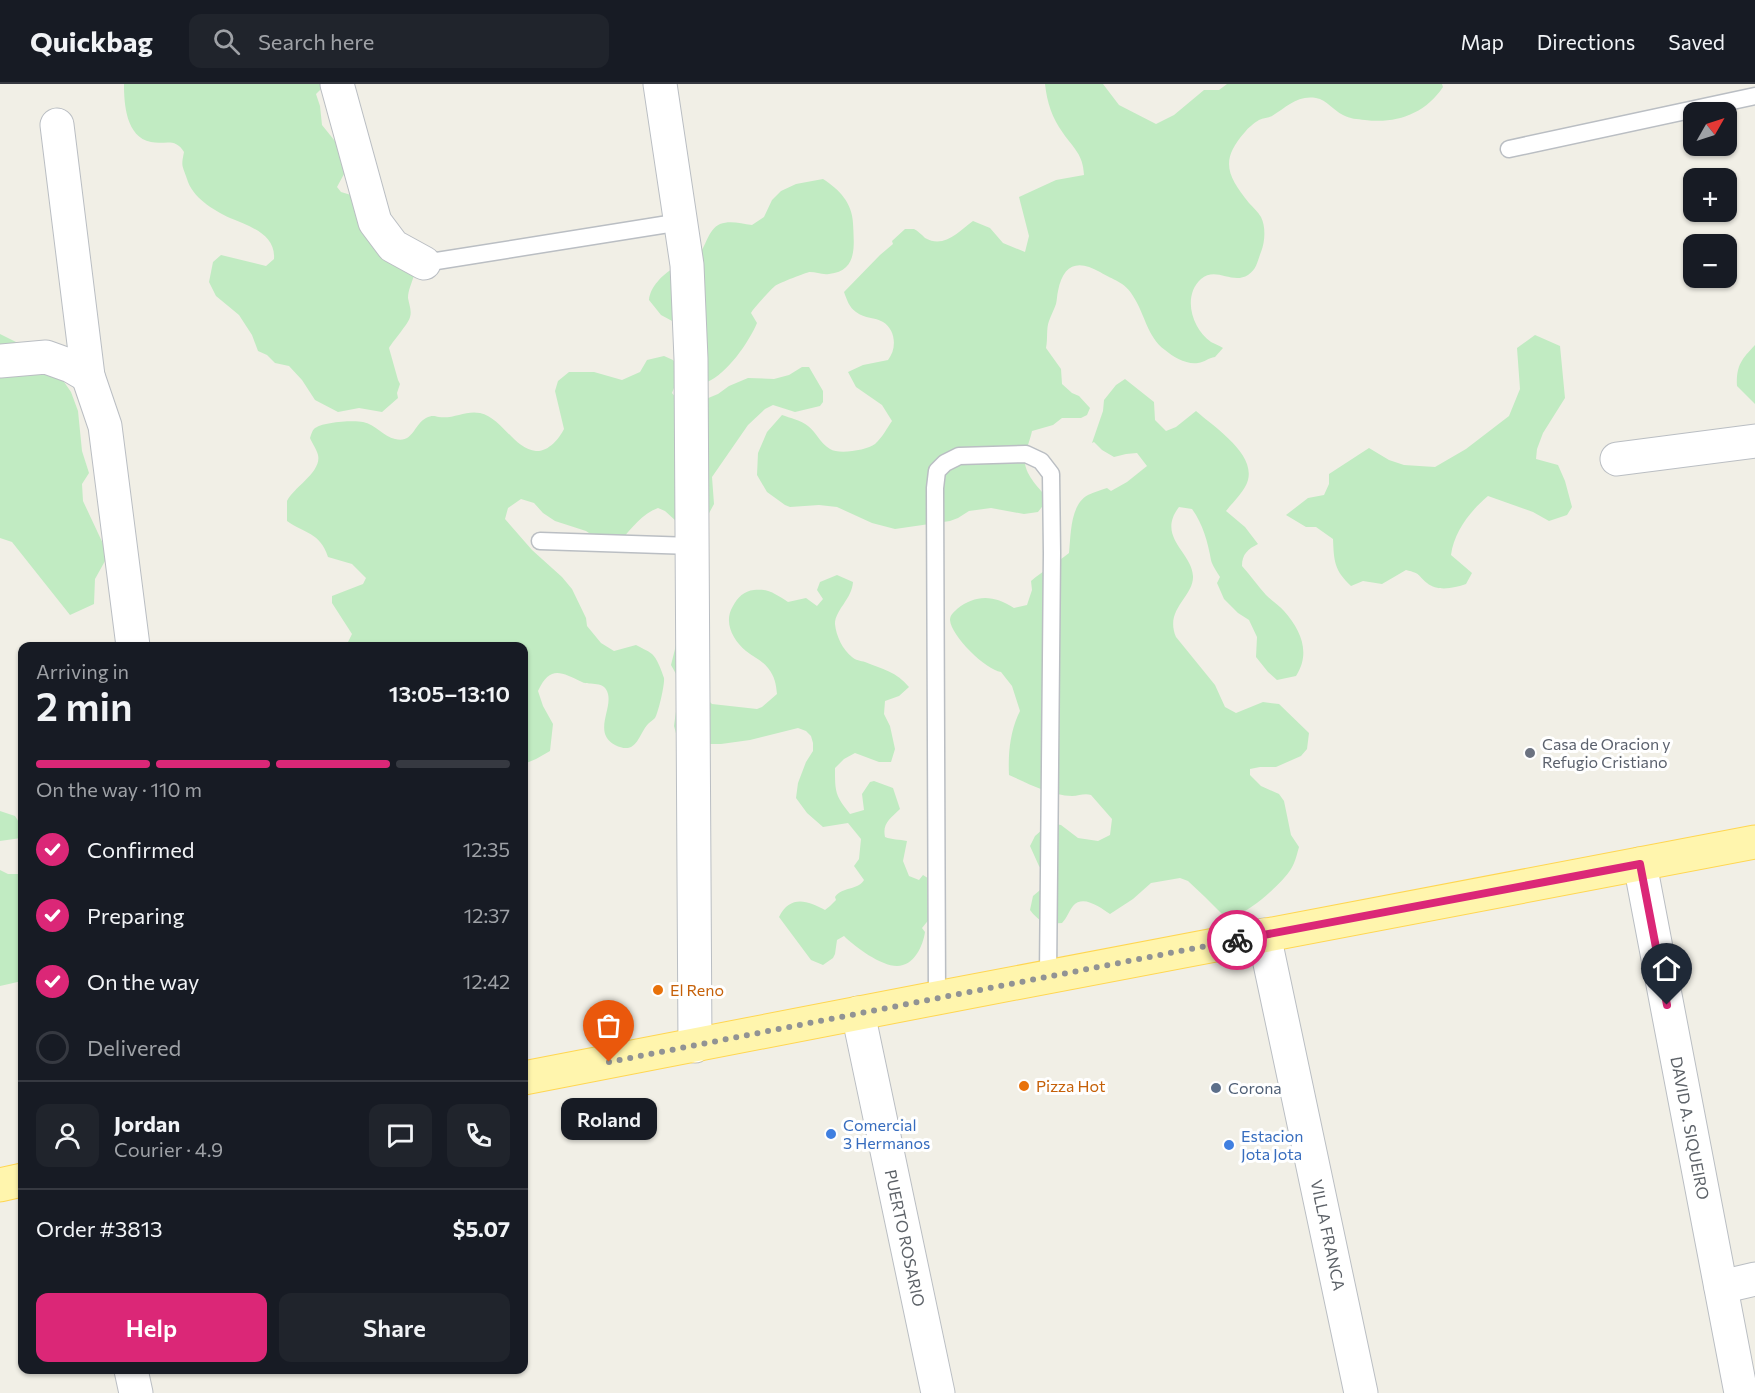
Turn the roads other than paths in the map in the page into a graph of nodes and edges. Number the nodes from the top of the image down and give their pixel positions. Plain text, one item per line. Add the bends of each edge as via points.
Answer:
1 (337, 84) edge
2 (660, 84) edge
3 (1755, 96) edge
4 (57, 125) dead end
5 (1509, 149) dead end
6 (681, 222) junction
7 (424, 263) joint
8 (0, 361) edge
9 (88, 376) junction
10 (1755, 441) edge
11 (1617, 459) dead end
12 (540, 541) dead end
13 (692, 546) junction
14 (132, 642) edge
15 (1755, 842) edge
16 (1640, 864) junction
17 (1264, 935) junction
18 (1048, 977) junction
19 (937, 998) junction
20 (858, 1013) junction
21 (695, 1046) junction
22 (528, 1077) edge
23 (18, 1181) edge
24 (0, 1185) edge
25 (1755, 1279) edge
26 (1721, 1287) junction
27 (132, 1374) edge
28 (136, 1393) edge
29 (938, 1393) edge
30 (1361, 1393) edge
31 (1741, 1393) edge

1 - 7 street via 375,222 393,246
2 - 6 street
3 - 5 lane
4 - 9 street
6 - 7 lane
6 - 13 street via 691,359
8 - 9 street via 46,357
9 - 14 street via 105,426
10 - 11 street
12 - 13 lane
13 - 21 street
15 - 16 main road
16 - 17 main road
16 - 26 street, DAVID A. SIQUEIRO
17 - 18 main road
17 - 30 street, VILLA FRANCA
18 - 19 main road
18 - 19 lane via 1051,474 1041,461 1026,454 959,456 937,471 935,488
19 - 20 main road
20 - 21 main road
20 - 29 street, PUERTO ROSARIO
21 - 22 main road
23 - 24 main road
25 - 26 street
26 - 31 street, DAVID A. SIQUEIRO
27 - 28 street

